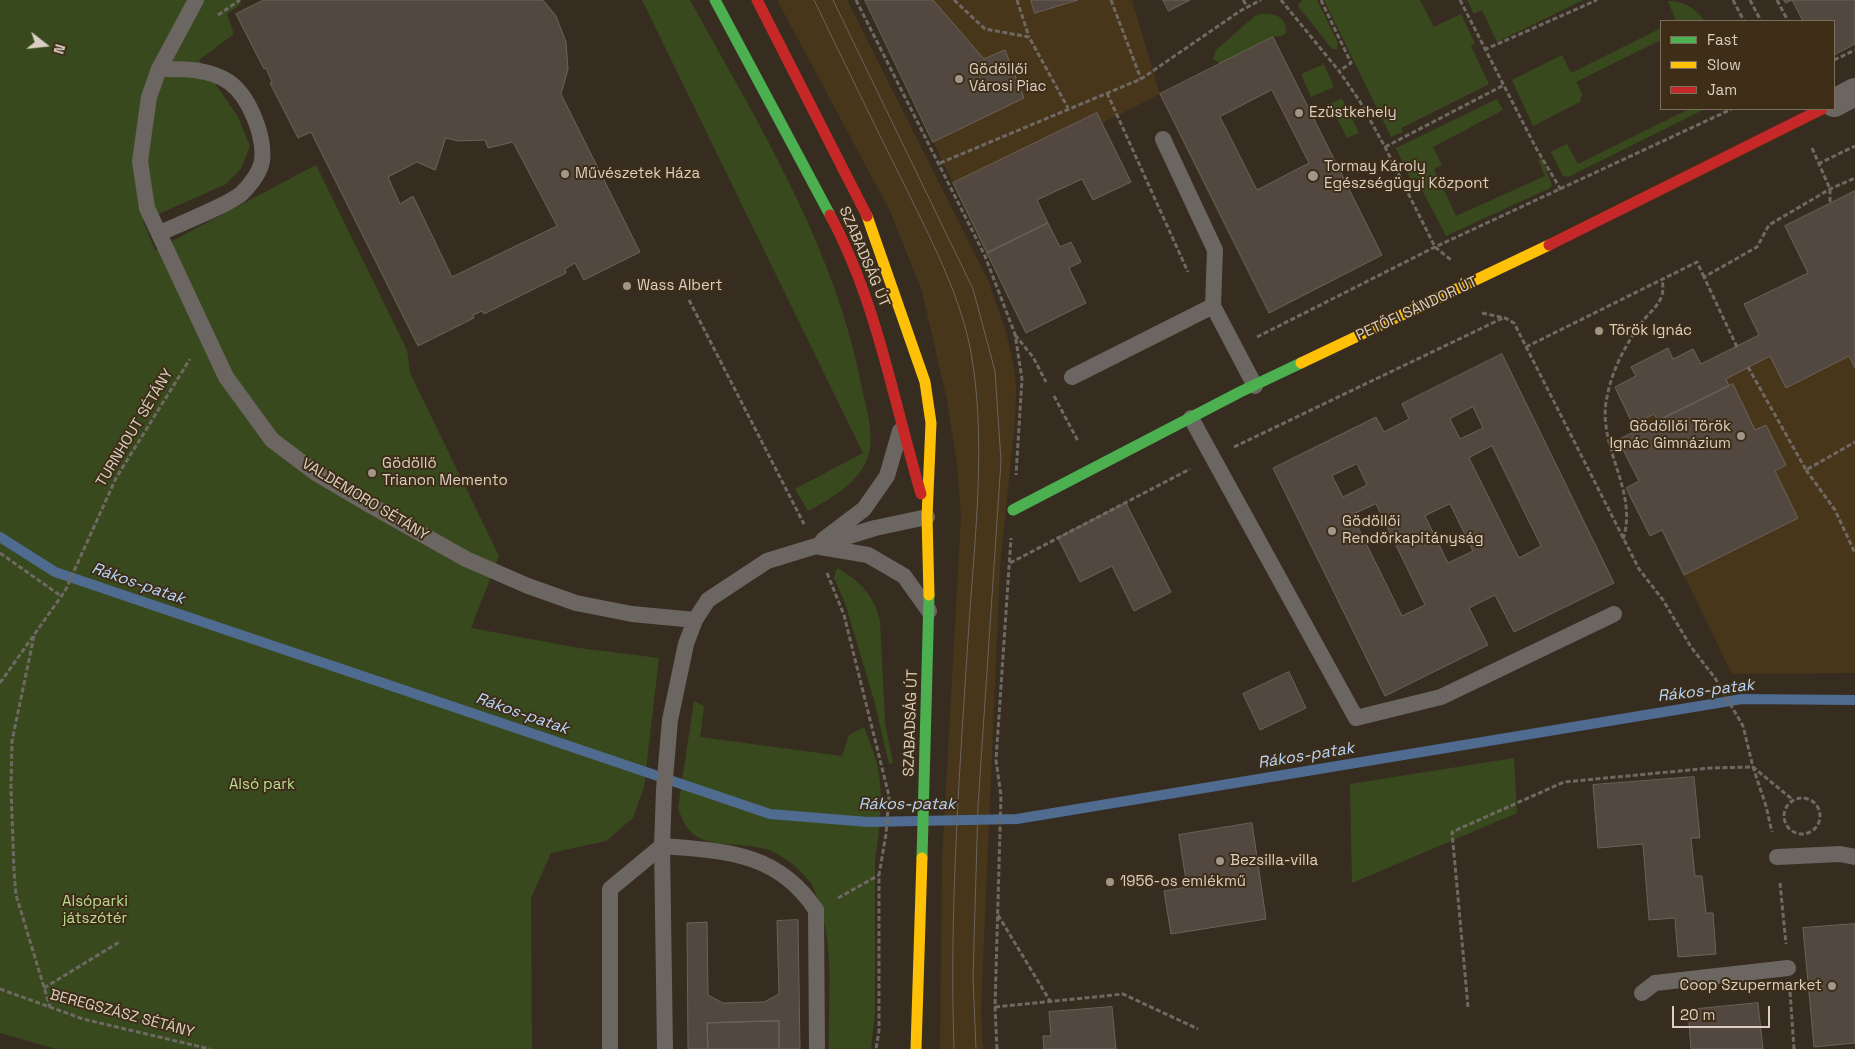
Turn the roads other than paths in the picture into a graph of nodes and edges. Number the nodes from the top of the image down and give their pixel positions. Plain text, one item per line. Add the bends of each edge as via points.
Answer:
1 (196, 0) edge
2 (715, 0) edge
3 (757, 0) edge
4 (159, 69) junction
5 (1855, 92) edge
6 (1835, 102) edge
7 (1820, 110) edge
8 (1163, 139) dead end
9 (160, 234) junction
10 (1209, 308) junction
11 (1072, 377) dead end
12 (1255, 386) junction
13 (1191, 418) junction
14 (901, 427) junction
15 (1013, 510) road end
16 (927, 517) junction
17 (816, 546) junction
18 (930, 613) junction
19 (1614, 614) dead end
20 (695, 620) junction
21 (662, 846) junction
22 (1777, 857) dead end
23 (1855, 857) edge
24 (1788, 968) road end
25 (1642, 993) dead end
26 (610, 1049) edge
27 (665, 1049) edge
28 (817, 1049) edge
29 (916, 1049) edge

1 - 4 lane, VALDEMORO SÉTÁNY
2 - 14 main road, SZABADSÁG ÚT via 843,238 884,351
3 - 16 main road, SZABADSÁG ÚT via 866,213 925,382 932,423
4 - 9 lane, VALDEMORO SÉTÁNY via 149,98 140,161 147,208
4 - 9 lane via 189,69 230,82 246,103 261,132 262,162 240,195
5 - 6 street
7 - 12 main road, PETŐFI SÁNDOR ÚT via 1466,286
8 - 10 lane via 1215,250
9 - 20 lane, VALDEMORO SÉTÁNY via 226,377 272,440 316,473 466,559 528,586 576,603 632,614
10 - 11 lane
10 - 12 lane
12 - 13 main road, PETŐFI SÁNDOR ÚT
13 - 15 main road, PETŐFI SÁNDOR ÚT
13 - 19 lane via 1356,718 1441,697
14 - 16 main road, SZABADSÁG ÚT
14 - 17 lane via 887,476 864,509
16 - 17 lane
16 - 18 main road, SZABADSÁG ÚT
17 - 18 lane via 868,555 904,576
17 - 20 lane via 767,561 708,600
18 - 29 main road, SZABADSÁG ÚT
20 - 21 lane via 686,644 670,720
21 - 26 lane via 610,889
21 - 27 lane
21 - 28 lane via 735,855 784,874 804,892 816,910
22 - 23 lane via 1840,854
24 - 25 lane via 1655,982

